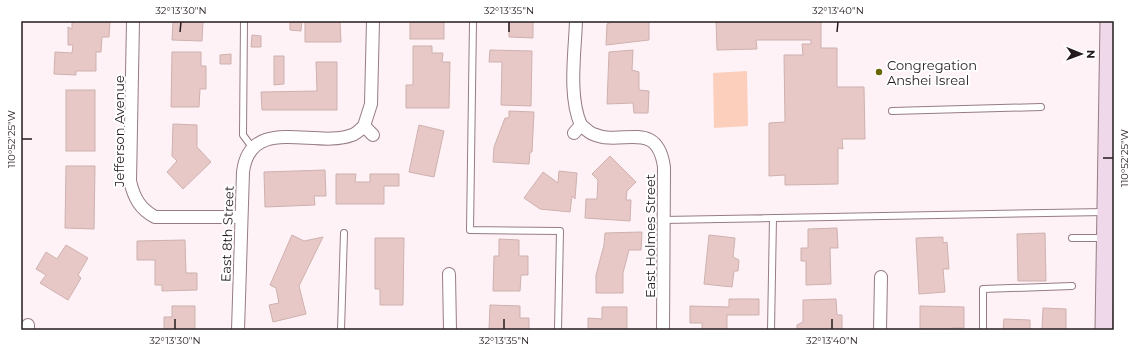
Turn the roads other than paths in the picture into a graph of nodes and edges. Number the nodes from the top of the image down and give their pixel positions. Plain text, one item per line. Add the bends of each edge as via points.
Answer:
1 (133, 21) edge
2 (244, 21) edge
3 (373, 21) edge
4 (472, 21) edge
5 (576, 21) edge
6 (1109, 21) edge
7 (1041, 107) dead end
8 (892, 111) dead end
9 (1111, 120) edge
10 (255, 146) junction
11 (1110, 211) edge
12 (240, 217) junction
13 (773, 218) junction
14 (663, 220) junction
15 (344, 233) dead end
16 (1072, 238) dead end
17 (1106, 238) junction
18 (1110, 264) edge
19 (449, 274) dead end
20 (881, 277) dead end
21 (1072, 286) dead end
22 (238, 330) edge
23 (341, 330) edge
24 (450, 330) edge
25 (558, 330) edge
26 (663, 330) edge
27 (771, 330) edge
28 (880, 330) edge
29 (983, 330) edge
30 (1104, 330) edge

1 - 12 street, Jefferson Avenue via 130,180 138,204 155,217
2 - 10 lane via 243,135
3 - 10 street via 369,130 341,138 276,138
4 - 25 lane via 470,230 560,231
5 - 14 street, East Holmes Street via 574,89 577,129 605,137 642,137 656,145 662,155 664,167
6 - 9 street
7 - 8 lane
9 - 11 street
10 - 12 street, East 8th Street via 244,160
11 - 13 lane
11 - 17 street
12 - 22 street, East 8th Street
13 - 14 lane
13 - 27 lane
14 - 26 street, East Holmes Street
15 - 23 lane
16 - 17 lane
17 - 18 street
18 - 30 street
19 - 24 street
20 - 28 street
21 - 29 lane via 983,289

